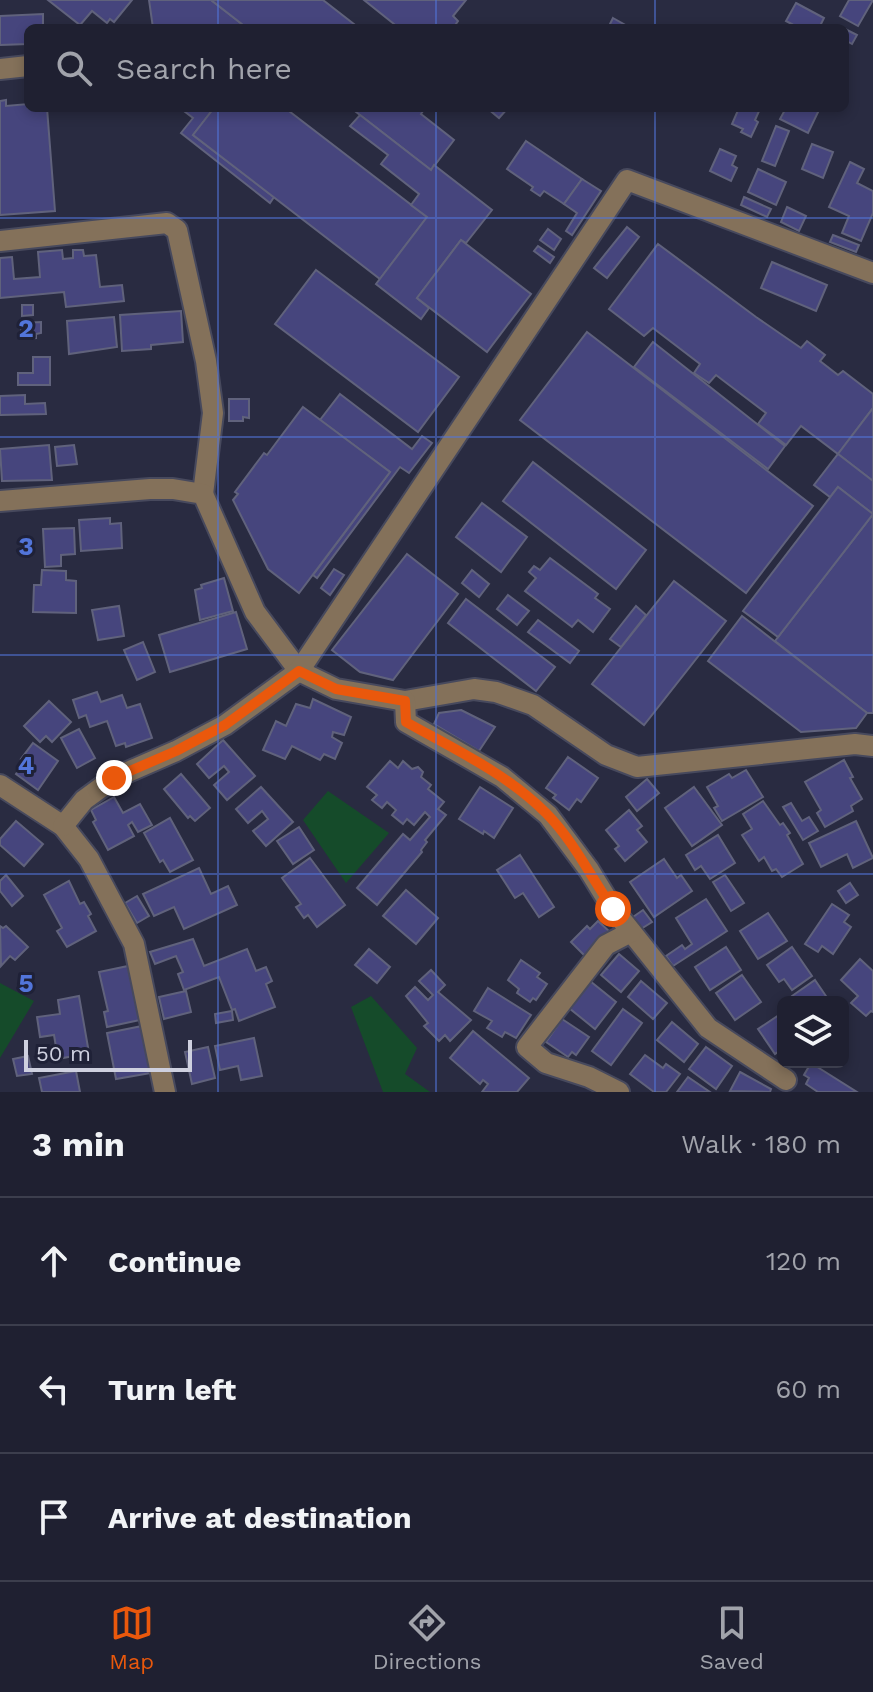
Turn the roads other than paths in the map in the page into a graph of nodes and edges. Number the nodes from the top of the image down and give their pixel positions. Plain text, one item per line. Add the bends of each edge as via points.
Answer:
1 (24, 66) edge
2 (0, 69) edge
3 (0, 241) edge
4 (873, 273) edge
5 (203, 494) junction
6 (0, 501) edge
7 (299, 671) junction
8 (405, 701) junction
9 (873, 746) edge
10 (0, 785) edge
11 (63, 826) junction
12 (631, 932) junction
13 (786, 1080) dead end
14 (165, 1092) edge
15 (619, 1092) edge

1 - 2 street
3 - 5 street via 167,223 177,230 213,413
4 - 7 street via 627,180
5 - 6 street via 150,489
5 - 7 street via 255,612
7 - 8 street via 336,689
7 - 11 street via 225,725 114,778 84,800
8 - 9 street via 474,689 496,692 533,705 606,755 637,767
8 - 12 street via 406,722 502,777 548,815
10 - 11 street
11 - 14 street via 89,859 134,944
12 - 13 street via 708,1028
12 - 15 street via 606,945 527,1047 546,1063

